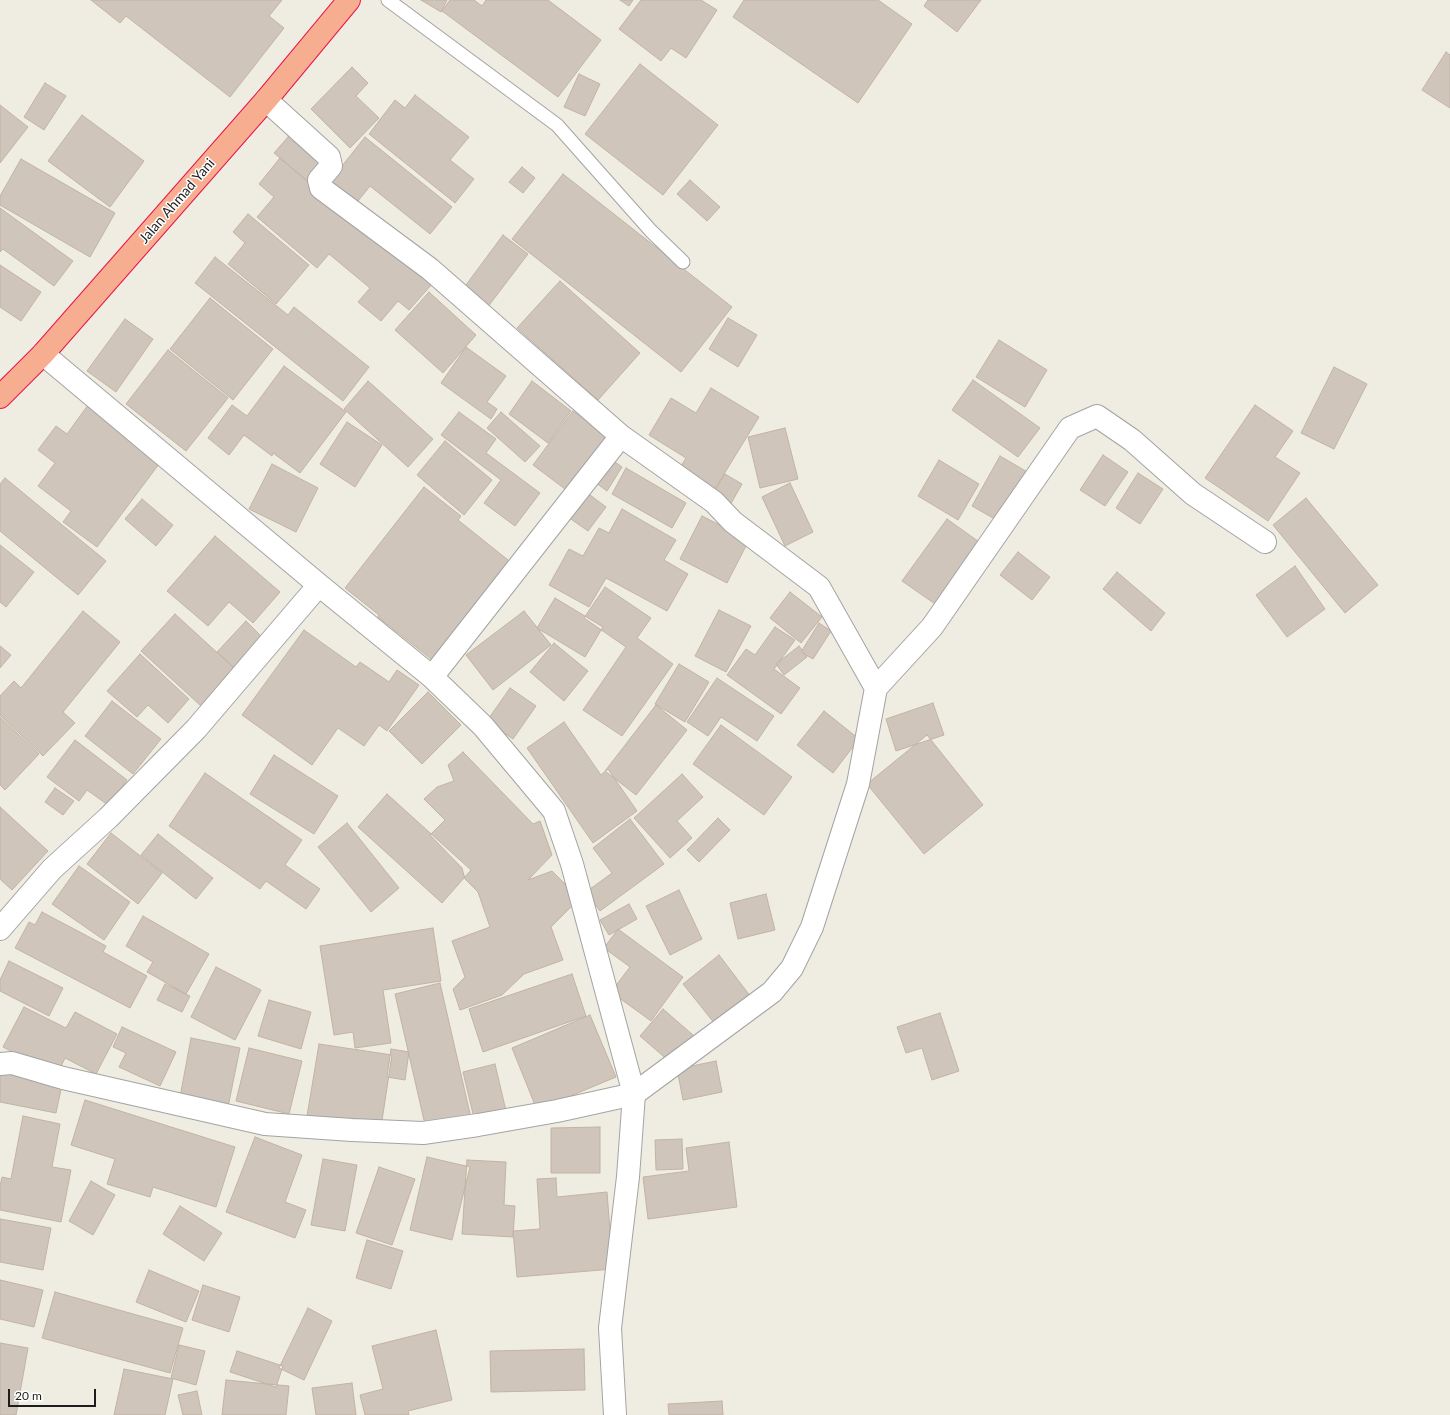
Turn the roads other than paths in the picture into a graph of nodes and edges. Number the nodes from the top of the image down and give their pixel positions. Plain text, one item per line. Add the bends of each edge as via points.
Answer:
1 (350, 0) edge
2 (388, 0) edge
3 (266, 100) junction
4 (683, 262) dead end
5 (43, 354) junction
6 (0, 397) edge
7 (621, 436) junction
8 (1265, 542) dead end
9 (319, 585) junction
10 (432, 677) junction
11 (876, 688) junction
12 (0, 929) edge
13 (0, 1064) edge
14 (634, 1094) junction
15 (615, 1415) edge

1 - 3 highway, Jalan Ahmad Yani
2 - 4 lane via 557,125 651,231
3 - 5 highway, Jalan Ahmad Yani
3 - 7 street via 329,157 331,166 319,180 320,188 430,269
5 - 6 highway, Jalan Ahmad Yani
5 - 9 street
7 - 10 street
7 - 11 street via 714,502 733,522 819,587
8 - 11 street via 1193,494 1132,440 1097,416 1070,428 932,628
9 - 10 street
9 - 12 street via 196,729 108,818 52,869
10 - 14 street via 483,726 554,811 572,864
11 - 14 street via 858,784 812,927 792,968 772,992
13 - 14 street via 12,1063 63,1078 265,1124 352,1130 423,1133 556,1111
14 - 15 street via 628,1177 610,1328

